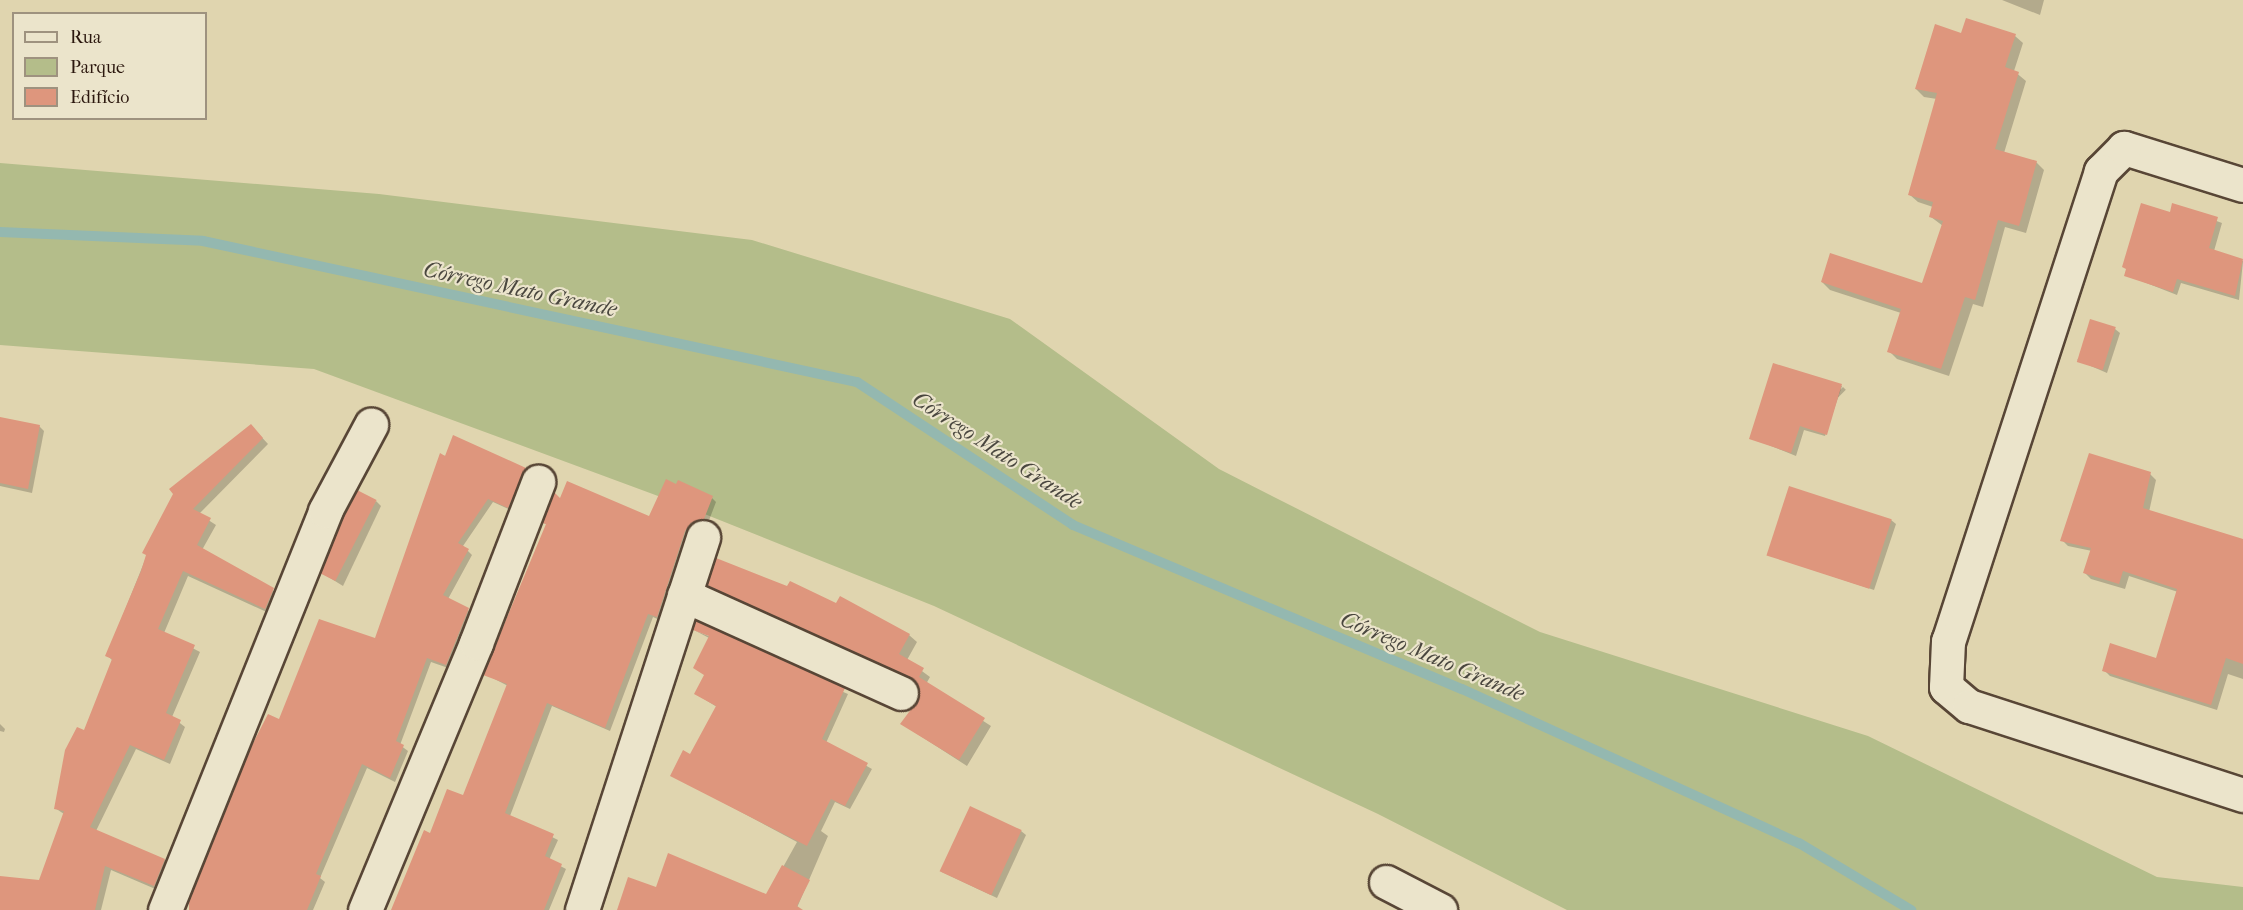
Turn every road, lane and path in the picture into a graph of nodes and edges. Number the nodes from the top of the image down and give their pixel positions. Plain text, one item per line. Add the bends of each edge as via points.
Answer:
1 (2243, 185) edge
2 (371, 425) dead end
3 (538, 482) dead end
4 (704, 537) dead end
5 (684, 595) junction
6 (901, 693) dead end
7 (2243, 795) edge
8 (1386, 882) dead end
9 (165, 910) edge
10 (365, 910) edge
11 (582, 910) edge
12 (1440, 910) edge

1 - 7 street via 2124,148 2101,171 1948,641 1946,687 1969,706
2 - 9 street via 325,512
3 - 10 street
4 - 5 street
5 - 6 street
5 - 11 street
8 - 12 street

